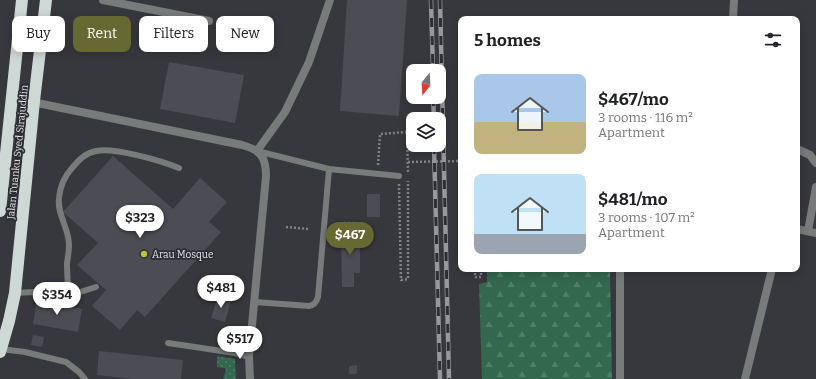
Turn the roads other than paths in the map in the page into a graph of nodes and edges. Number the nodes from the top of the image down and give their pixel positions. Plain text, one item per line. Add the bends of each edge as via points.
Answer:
1 (22, 0) edge
2 (46, 0) edge
3 (103, 0) edge
4 (330, 0) edge
5 (734, 0) edge
6 (733, 16) edge
7 (209, 21) dead end
8 (12, 98) junction
9 (34, 101) junction
10 (257, 151) junction
11 (800, 151) edge
12 (816, 163) edge
13 (179, 168) dead end
14 (329, 169) junction
15 (399, 176) road end
16 (816, 187) edge
17 (0, 203) edge
18 (800, 230) edge
19 (812, 232) edge
20 (620, 272) edge
21 (771, 272) edge
22 (96, 287) dead end
23 (15, 293) junction
24 (68, 293) junction
25 (255, 302) junction
26 (168, 343) dead end
27 (1, 350) edge
28 (250, 357) junction
29 (85, 379) edge
30 (250, 379) edge
31 (620, 379) edge
32 (745, 379) edge

1 - 8 highway, Jalan Tuanku Syed Sirajuddin
2 - 9 highway, Jalan Tuanku Syed Sirajuddin
3 - 7 street
4 - 10 street via 309,62 285,112
5 - 6 street
8 - 9 street
8 - 17 highway, Jalan Tuanku Syed Sirajuddin
9 - 10 street via 242,144
9 - 23 highway, Jalan Tuanku Syed Sirajuddin
10 - 14 lane
10 - 25 street via 266,164 266,176
11 - 12 street
13 - 24 lane via 161,161 116,152 97,151 81,157 65,176 59,197 69,244
14 - 15 lane
14 - 25 lane via 317,302 309,306
16 - 19 street
18 - 19 street
20 - 31 street
21 - 32 street
22 - 24 lane
23 - 24 lane
23 - 27 highway, Jalan Tuanku Syed Sirajuddin
25 - 28 street
26 - 28 lane
27 - 29 lane via 25,352 66,362
28 - 30 street

